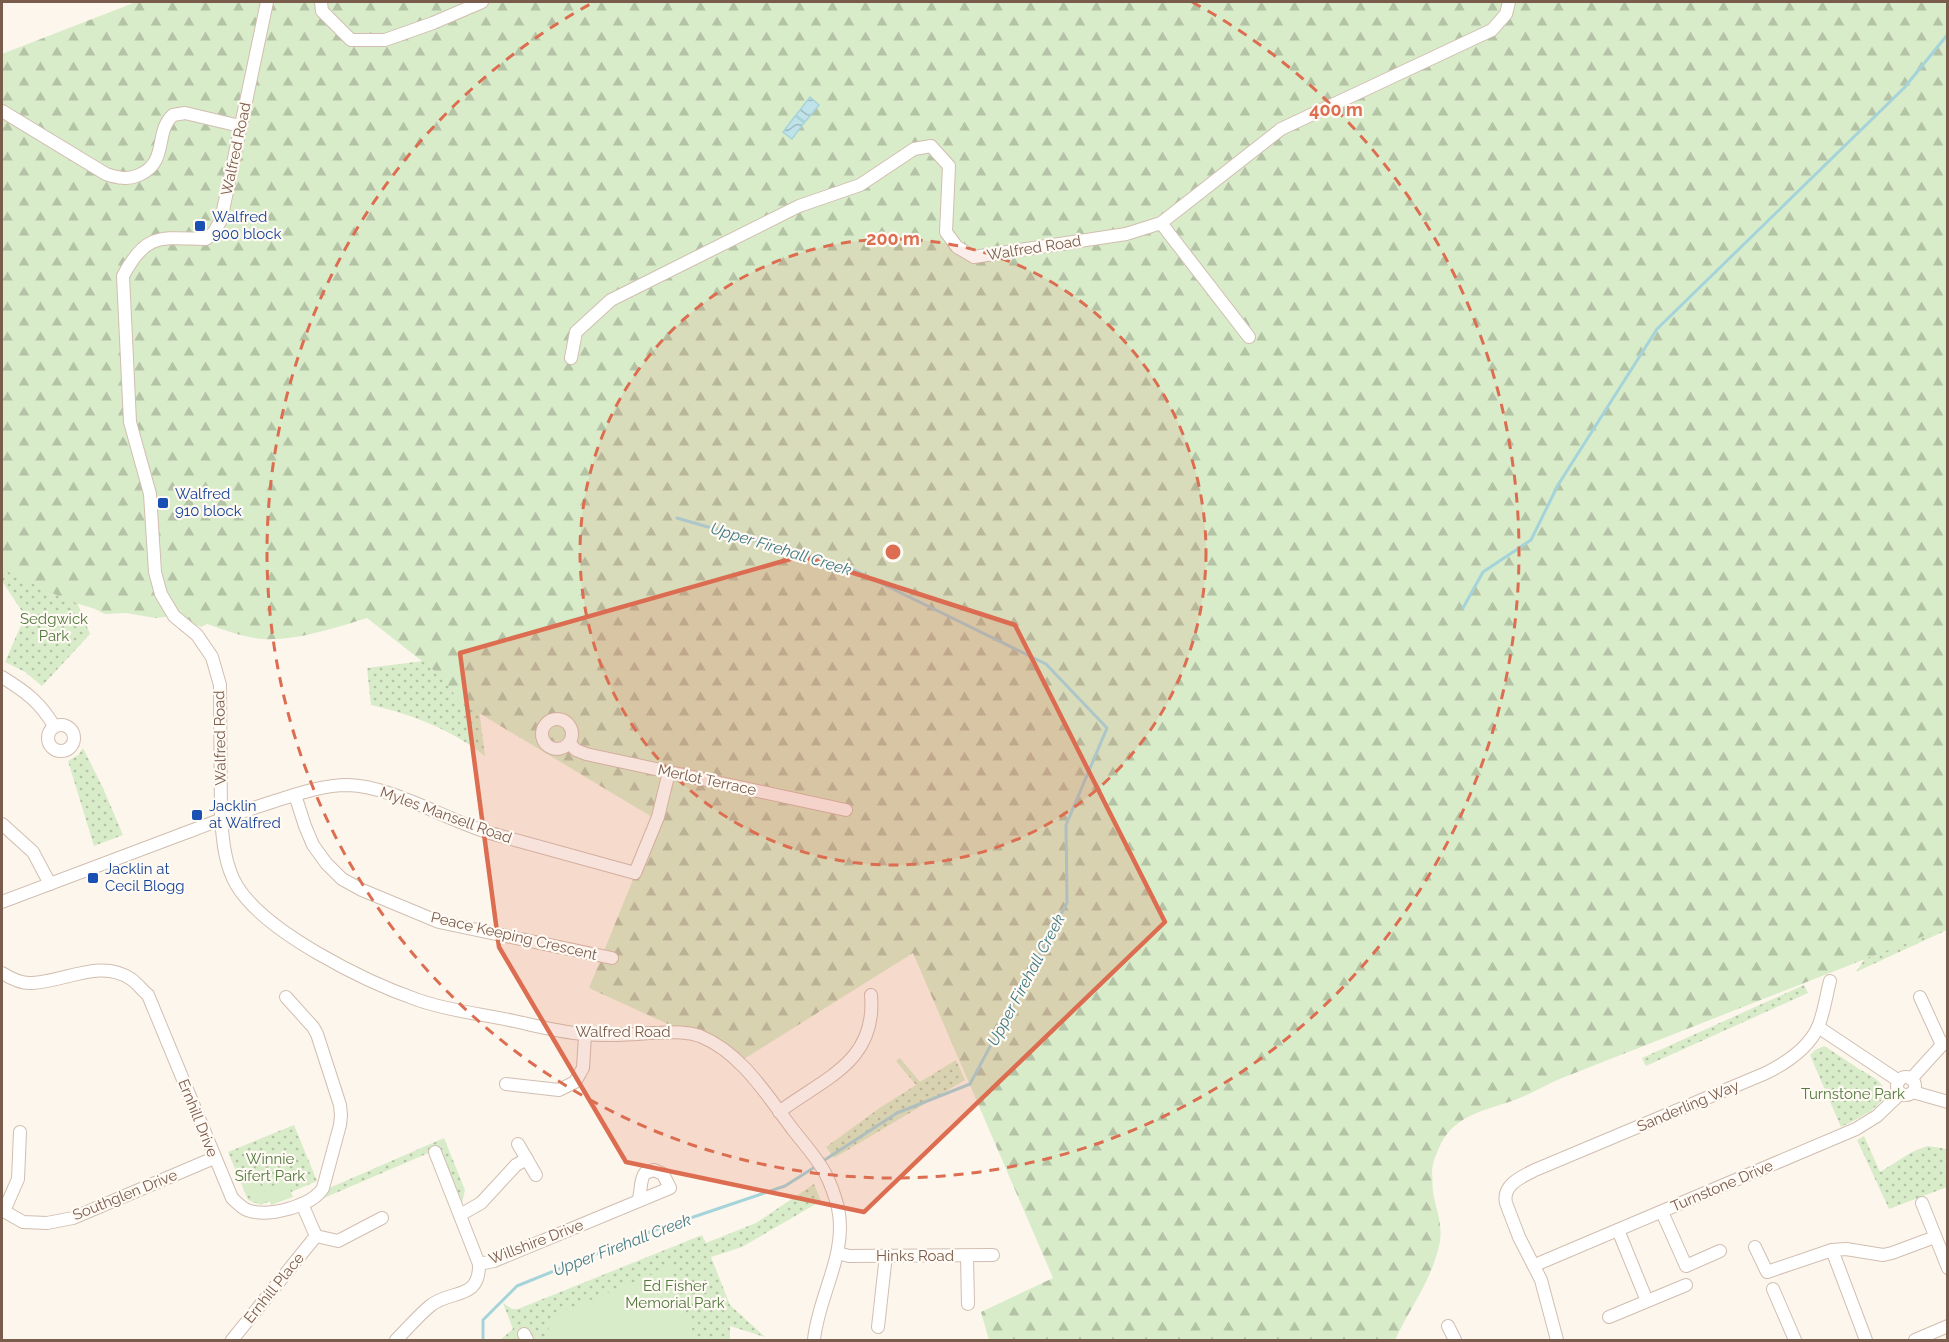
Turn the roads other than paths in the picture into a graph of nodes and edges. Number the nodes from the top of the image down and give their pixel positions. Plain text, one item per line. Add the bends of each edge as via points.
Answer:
1 (267, 2) edge
2 (321, 2) edge
3 (482, 2) edge
4 (1509, 2) edge
5 (2, 111) edge
6 (240, 126) junction
7 (1161, 223) junction
8 (1249, 337) dead end
9 (571, 358) dead end
10 (2, 677) edge
11 (54, 726) dead end
12 (570, 744) dead end
13 (669, 772) junction
14 (295, 795) junction
15 (846, 810) dead end
16 (221, 819) junction
17 (2, 824) edge
18 (50, 884) junction
19 (2, 902) edge
20 (612, 958) dead end
21 (2, 973) edge
22 (1830, 981) dead end
23 (870, 995) dead end
24 (286, 997) dead end
25 (1920, 997) dead end
26 (1818, 1027) junction
27 (585, 1035) junction
28 (1945, 1044) edge
29 (506, 1084) dead end
30 (1906, 1086) junction
31 (1947, 1102) edge
32 (779, 1112) junction
33 (20, 1132) dead end
34 (518, 1144) dead end
35 (435, 1152) dead end
36 (214, 1158) junction
37 (526, 1159) junction
38 (536, 1175) dead end
39 (638, 1201) dead end
40 (1922, 1203) dead end
41 (302, 1204) junction
42 (3, 1210) edge
43 (1662, 1212) junction
44 (460, 1215) junction
45 (382, 1218) dead end
46 (1618, 1230) junction
47 (316, 1236) junction
48 (1935, 1237) junction
49 (1755, 1247) dead end
50 (1832, 1250) junction
51 (1720, 1251) dead end
52 (838, 1253) junction
53 (886, 1255) junction
54 (993, 1255) dead end
55 (967, 1256) junction
56 (479, 1264) junction
57 (1535, 1265) junction
58 (1947, 1268) edge
59 (1686, 1285) dead end
60 (1773, 1289) dead end
61 (1647, 1301) junction
62 (968, 1304) dead end
63 (1609, 1317) dead end
64 (1449, 1326) dead end
65 (1947, 1326) edge
66 (878, 1327) dead end
67 (232, 1341) edge
68 (396, 1341) edge
69 (814, 1341) edge
70 (1455, 1341) edge
71 (1557, 1341) edge
72 (1795, 1341) edge
73 (1866, 1341) edge
74 (1915, 1341) edge

1 - 6 street, Walfred Road
2 - 3 street via 322,11 351,40 385,40
4 - 7 street, Walfred Road via 1506,14 1492,30 1281,129
5 - 6 street via 117,178 141,174 155,163 166,124 173,115 185,113
6 - 16 street, Walfred Road via 214,232 206,239 162,238 145,246 133,257 123,276 130,422 150,494 155,572 161,594 174,616 197,635 213,657 220,685
7 - 8 street
7 - 9 street, Walfred Road via 1126,234 974,257 957,247 946,232 948,165 931,146 914,149 860,184 799,206 610,300 576,332
10 - 11 street via 36,701
12 - 13 street, Merlot Terrace via 586,754
13 - 14 street, Myles Mansell Road via 658,817 635,873 470,827 372,788 325,787
13 - 15 street, Merlot Terrace
14 - 16 street, Myles Mansell Road
14 - 20 street, Peace Keeping Crescent via 313,845 342,879 362,890 439,922
16 - 18 street, Myles Mansell Road
16 - 27 street, Walfred Road via 230,870 247,899 276,926 330,960 434,1005
17 - 18 street via 33,852
18 - 19 street, Myles Mansell Road
21 - 36 street, Ernhill Drive via 30,984 88,971 113,971 131,979 148,995
22 - 26 street, Sanderling Way
23 - 32 street via 869,1024 854,1055 839,1071
24 - 41 street, Ernhill Drive via 317,1034 341,1115 323,1188 314,1199
25 - 28 street
26 - 30 street
26 - 57 street, Sanderling Way via 1795,1055 1774,1069 1535,1170 1513,1183 1506,1191 1506,1203
27 - 29 street via 583,1068 575,1082 559,1090
27 - 32 street, Walfred Road via 677,1032 699,1036 723,1049 745,1069
28 - 30 street, Turnstone Drive
30 - 31 street
30 - 43 street, Turnstone Drive via 1877,1116 1856,1129
32 - 52 street, Walfred Road via 831,1185 840,1224
33 - 42 street via 18,1179
34 - 37 street
35 - 44 street
36 - 41 street, Ernhill Drive via 232,1198 247,1210 278,1212
36 - 42 street, Southglen Drive via 73,1218 23,1222
37 - 38 street
37 - 44 street via 481,1203
39 - 56 street, Willshire Drive
40 - 48 street
41 - 47 street
43 - 46 street, Turnstone Drive
43 - 51 street via 1686,1266
44 - 56 street
45 - 47 street via 338,1241
46 - 57 street, Turnstone Drive
46 - 61 street
47 - 67 street, Ernhill Place
48 - 50 street via 1883,1255
48 - 58 street
49 - 50 street via 1767,1272
50 - 73 street
52 - 53 street, Hinks Road
52 - 69 street, Walfred Road
53 - 55 street, Hinks Road
53 - 66 street
54 - 55 street, Hinks Road
55 - 62 street
56 - 68 street, Willshire Drive via 479,1274 471,1289 432,1304
57 - 71 street
59 - 61 street
60 - 72 street
61 - 63 street
64 - 70 street
65 - 74 street

